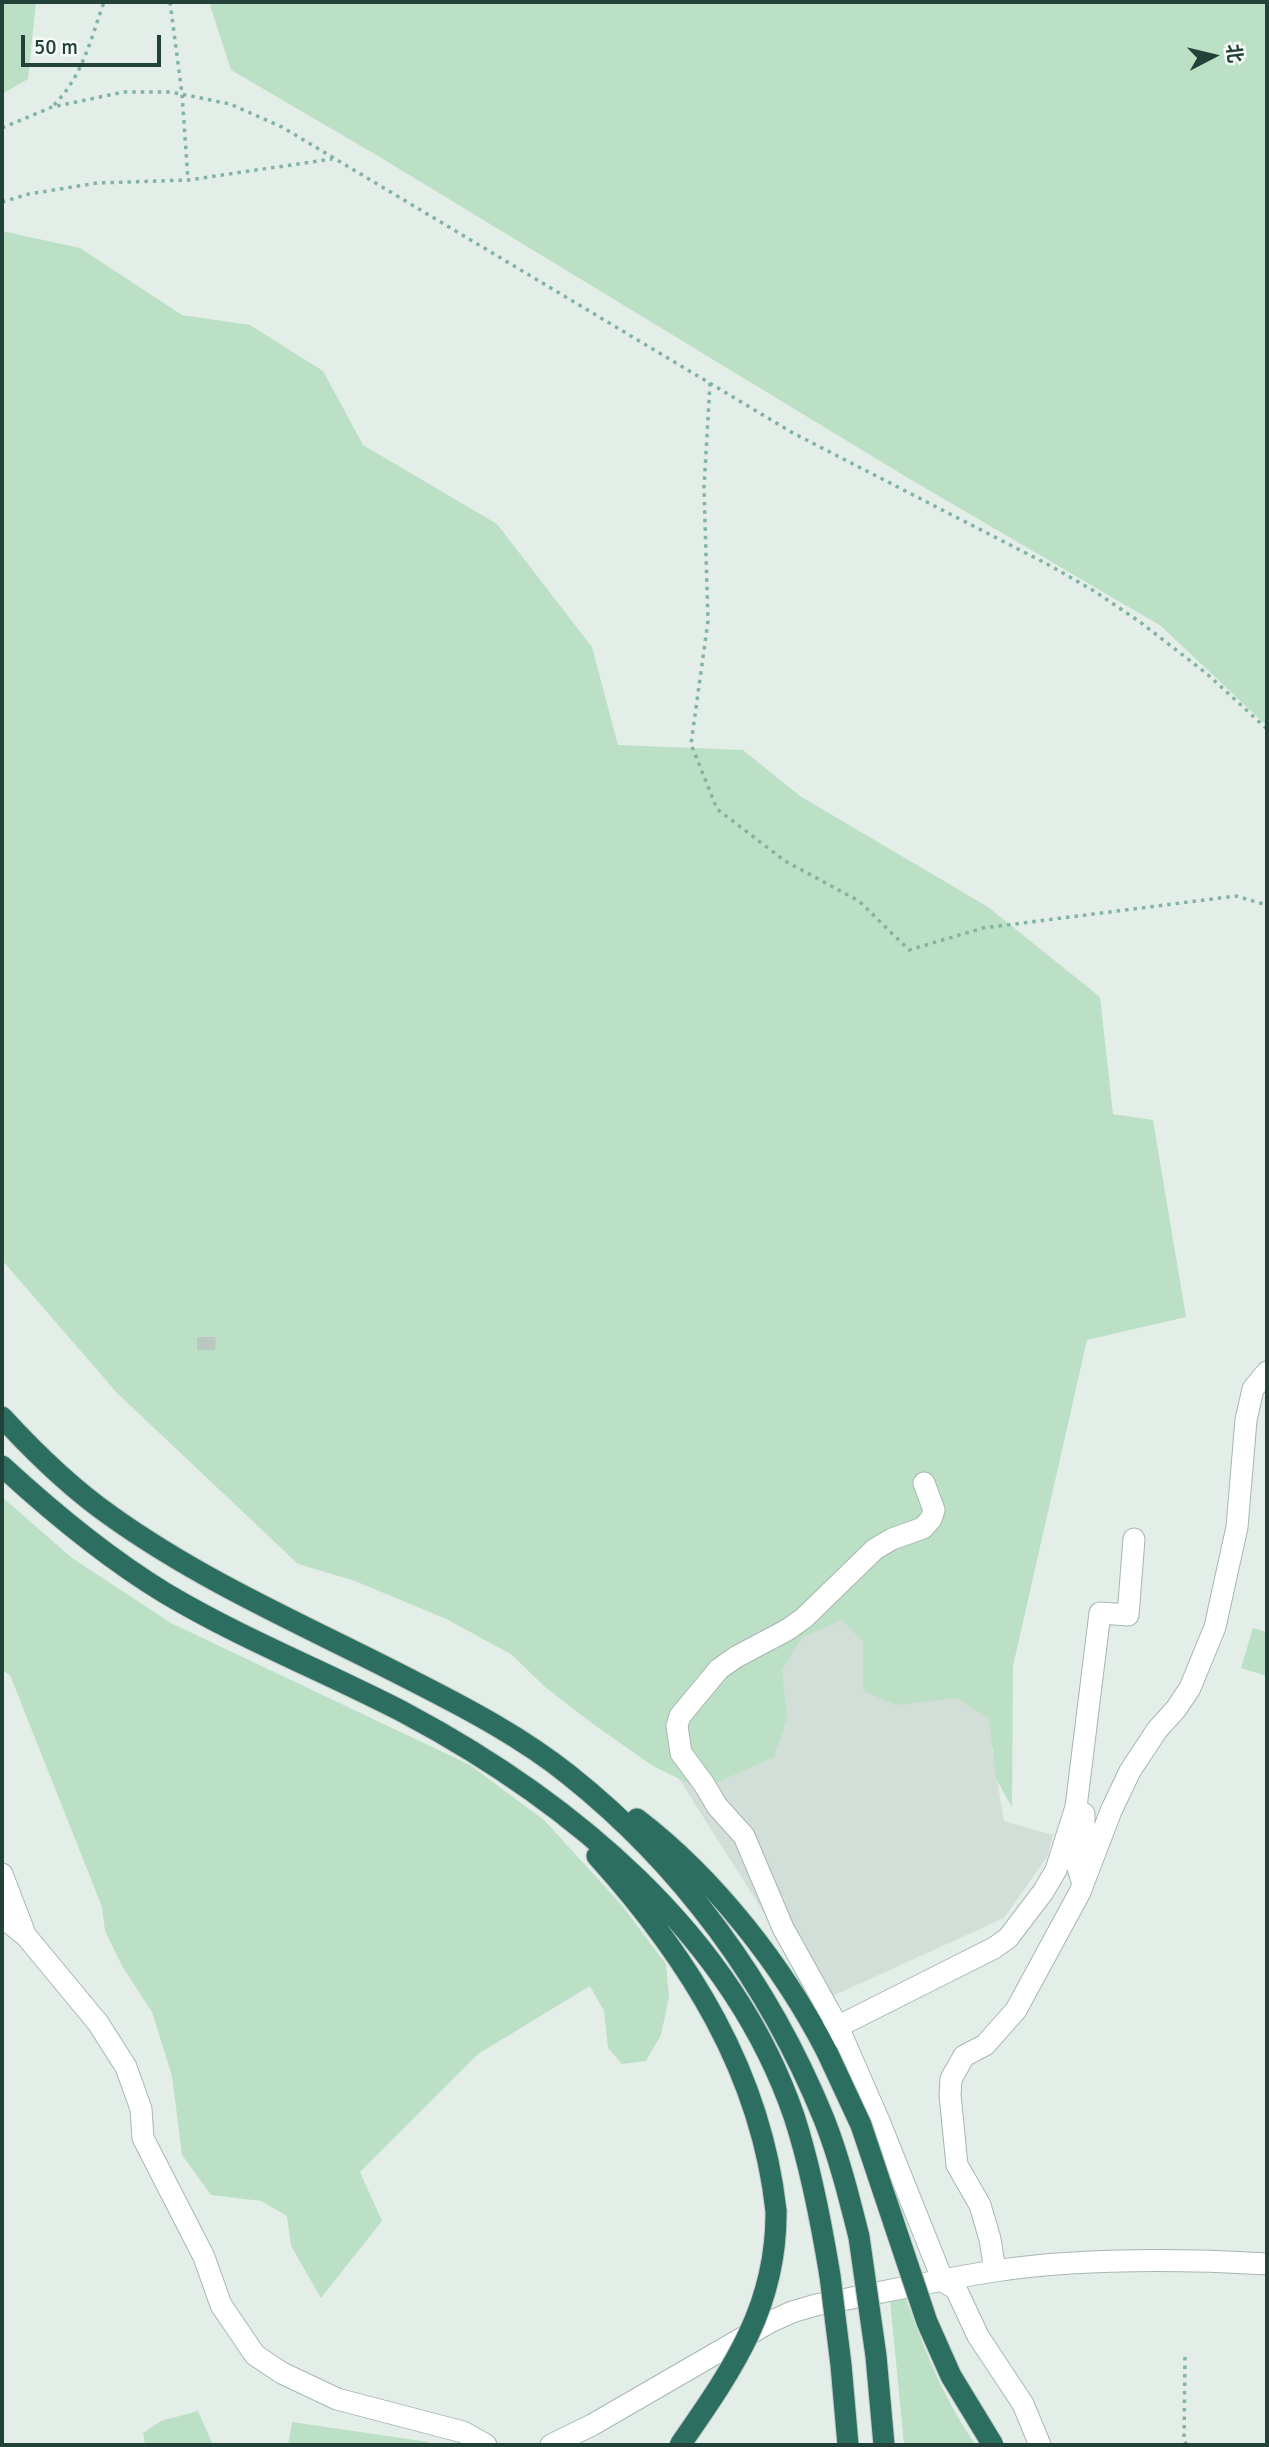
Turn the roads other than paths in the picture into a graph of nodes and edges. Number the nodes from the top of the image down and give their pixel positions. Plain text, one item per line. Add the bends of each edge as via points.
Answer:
1 (1267, 1372) edge
2 (2, 1417) edge
3 (2, 1466) edge
4 (924, 1483) dead end
5 (1134, 1539) dead end
6 (569, 1775) junction
7 (545, 1801) junction
8 (1076, 1807) junction
9 (2, 1874) edge
10 (1083, 1884) junction
11 (2, 1917) edge
12 (26, 1936) junction
13 (828, 2038) junction
14 (1267, 2264) edge
15 (995, 2271) junction
16 (943, 2281) junction
17 (486, 2445) edge
18 (551, 2445) edge
19 (680, 2445) edge
20 (848, 2445) edge
21 (884, 2445) edge
22 (993, 2445) edge
23 (1040, 2445) edge

1 - 10 street via 1253,1389 1237,1527 1215,1628 1190,1688 1130,1771
2 - 6 highway via 59,1475 121,1523 227,1588 429,1689
3 - 7 highway via 50,1511 164,1592 405,1714
4 - 13 street via 934,1510 923,1528 875,1549 804,1618 719,1670 680,1716 677,1726 681,1753 744,1836
5 - 8 street via 1128,1615 1100,1613
6 - 13 highway via 650,1829 718,1896
6 - 21 highway, bridge via 682,1884 749,1973 780,2025 824,2120 859,2237
7 - 19 highway, bridge via 617,1879 707,2003 739,2067 771,2171 775,2250 758,2315 725,2381
7 - 20 highway, bridge via 592,1837 666,1906 749,2022 775,2071 811,2171 830,2276
8 - 10 street via 1084,1814 1076,1862
8 - 13 street via 1056,1870 1008,1937
9 - 12 street
10 - 15 street via 1016,2010 985,2045 964,2056 951,2079 957,2165 980,2206
11 - 12 street
12 - 17 street via 99,2023 126,2067 141,2109 143,2138 204,2257 221,2305 255,2355 337,2399 463,2432
13 - 16 street
13 - 22 highway, bridge via 862,2124 934,2339 960,2393
14 - 15 street via 1193,2259
15 - 16 street
16 - 18 street via 792,2312
16 - 23 street via 956,2290 978,2336 1023,2404

